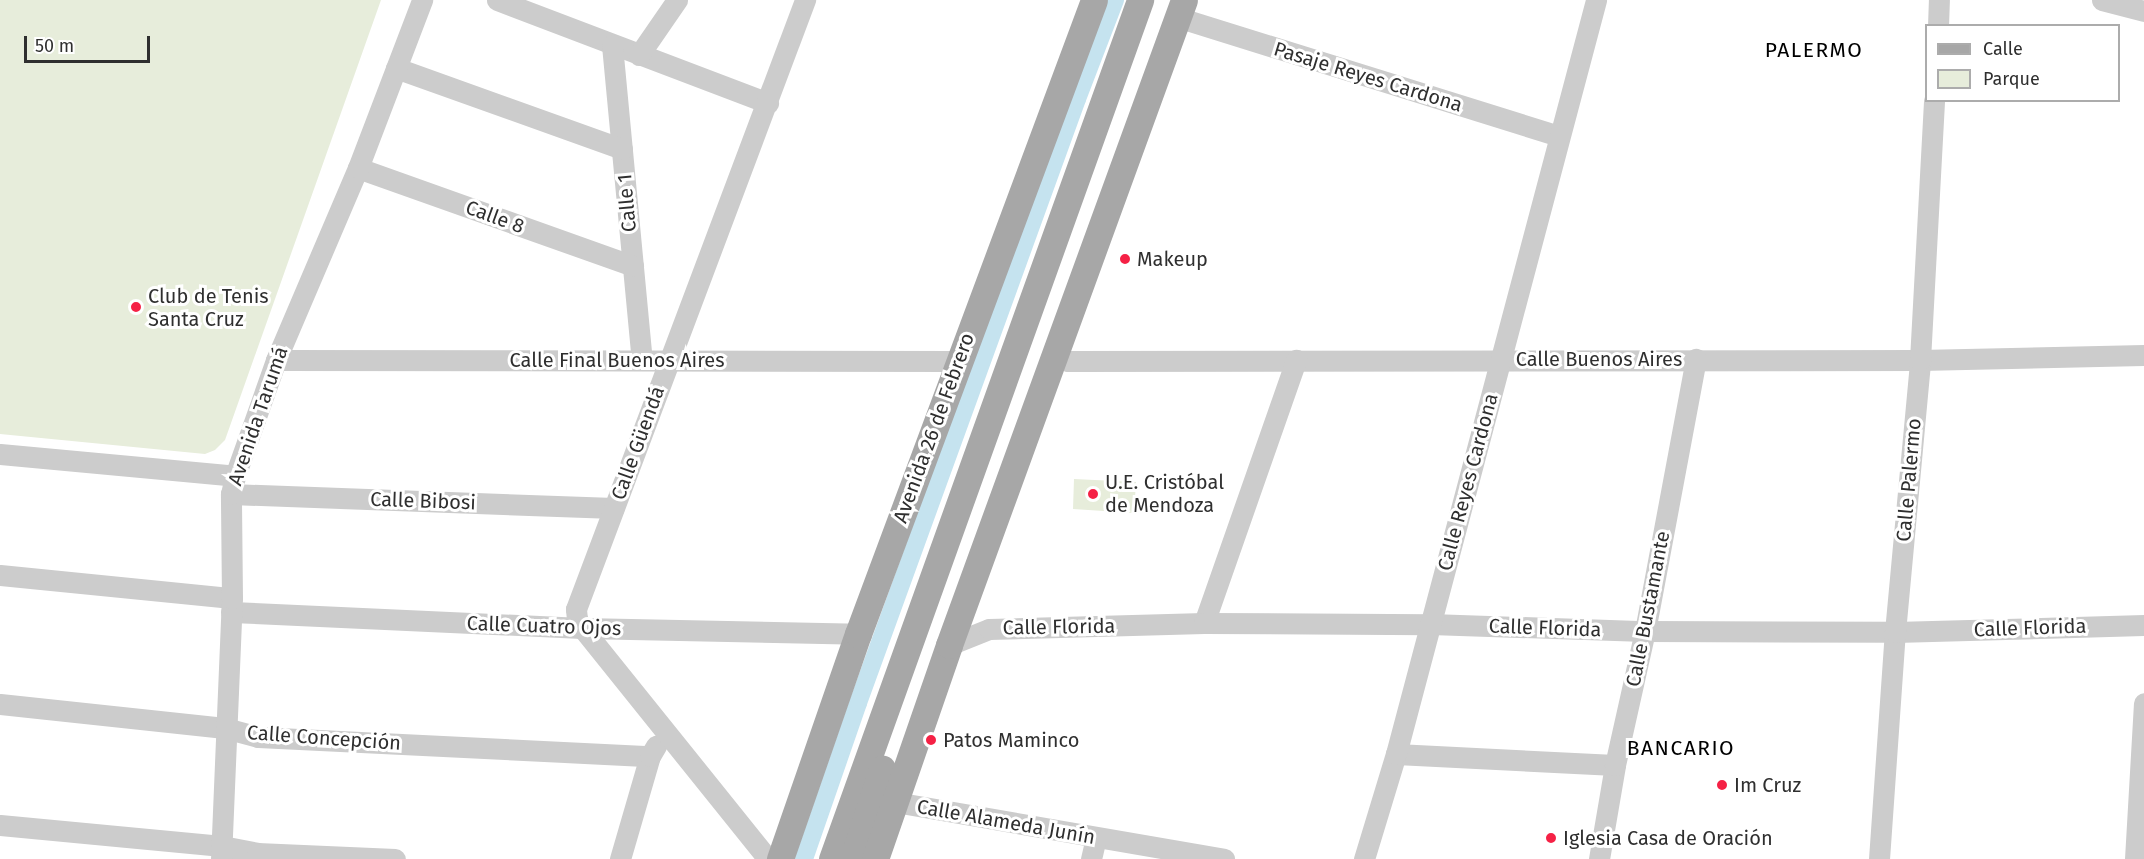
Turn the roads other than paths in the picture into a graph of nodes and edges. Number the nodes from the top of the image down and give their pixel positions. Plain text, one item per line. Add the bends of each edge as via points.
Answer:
1 (422, 0) edge
2 (497, 0) edge
3 (677, 0) edge
4 (805, 0) edge
5 (1094, 0) edge
6 (1140, 0) edge
7 (1596, 0) edge
8 (1939, 0) edge
9 (2102, 0) edge
10 (2144, 2) edge
11 (1173, 6) edge
12 (2144, 7) edge
13 (2144, 12) edge
14 (1938, 24) edge
15 (612, 45) junction
16 (639, 55) junction
17 (396, 68) junction
18 (1934, 102) edge
19 (768, 103) junction
20 (1559, 136) junction
21 (622, 149) junction
22 (358, 168) junction
23 (633, 266) junction
24 (2144, 355) edge
25 (1055, 357) junction
26 (1696, 359) junction
27 (276, 360) junction
28 (642, 360) junction
29 (1296, 360) junction
30 (1501, 360) junction
31 (1920, 360) junction
32 (667, 361) junction
33 (958, 361) junction
34 (0, 454) edge
35 (233, 485) junction
36 (614, 508) junction
37 (0, 575) edge
38 (231, 605) junction
39 (1204, 623) junction
40 (1430, 624) junction
41 (2144, 624) edge
42 (582, 628) junction
43 (1645, 631) junction
44 (1895, 632) junction
45 (858, 634) junction
46 (949, 645) junction
47 (2144, 703) edge
48 (0, 704) edge
49 (225, 728) junction
50 (664, 732) junction
51 (1396, 754) junction
52 (650, 756) junction
53 (1615, 765) junction
54 (895, 802) junction
55 (0, 825) edge
56 (1096, 838) junction
57 (222, 852) edge
58 (772, 852) edge
59 (395, 859) edge
60 (620, 859) edge
61 (832, 859) edge
62 (853, 859) edge
63 (875, 859) edge
64 (1091, 859) edge
65 (1224, 859) edge
66 (1364, 859) edge
67 (1599, 859) edge
68 (1879, 859) edge
69 (2134, 859) edge

1 - 17 street, Avenida Tarumá
2 - 15 street
3 - 16 street
4 - 19 street, Calle Güendá
5 - 33 main road, Avenida 26 de Febrero
6 - 61 main road
7 - 20 street, Calle Reyes Cardona
8 - 14 street
9 - 13 street
10 - 12 street
11 - 20 street, Pasaje Reyes Cardona
11 - 25 main road
11 - 62 main road via 876,785
15 - 16 street
15 - 21 street, Calle 1
16 - 19 street
17 - 21 street
17 - 22 street, Avenida Tarumá
18 - 31 street, Calle Palermo
19 - 32 street, Calle Güendá
20 - 30 street, Calle Reyes Cardona
21 - 23 street, Calle 1
22 - 23 street, Calle 8
22 - 27 street, Avenida Tarumá
23 - 28 street, Calle 1
24 - 31 street, Calle Buenos Aires
25 - 29 street, Calle Buenos Aires via 1068,361
25 - 46 main road
26 - 30 street, Calle Buenos Aires
26 - 31 street, Calle Buenos Aires
26 - 43 street, Calle Bustamante
27 - 28 street, Calle Final Buenos Aires
27 - 35 street, Avenida Tarumá
28 - 32 street, Calle Final Buenos Aires
29 - 30 street, Calle Buenos Aires
29 - 39 street
30 - 40 street, Calle Reyes Cardona
31 - 44 street, Calle Palermo
32 - 33 street, Calle Final Buenos Aires
32 - 36 street, Calle Güendá
33 - 45 main road, Avenida 26 de Febrero
34 - 35 street, Calle Bibosi
35 - 36 street, Calle Bibosi
35 - 38 street, Avenida Tarumá
36 - 42 street, Calle Güendá via 576,609
37 - 38 street, Calle Cuatro Ojos
38 - 42 street, Calle Cuatro Ojos
38 - 49 street, Avenida Tarumá
39 - 40 street, Calle Florida
39 - 46 street, Calle Florida via 989,629
40 - 43 street, Calle Florida
40 - 51 street, Calle Reyes Cardona
41 - 44 street, Calle Florida
42 - 45 street, Calle Cuatro Ojos
42 - 50 street
43 - 44 street, Calle Florida
43 - 53 street, Calle Bustamante
44 - 68 street, Calle Palermo
45 - 58 main road, Avenida 26 de Febrero
46 - 54 main road
47 - 69 street
48 - 49 street, Calle Concepción
49 - 52 street, Calle Concepción via 258,737
49 - 57 street, Avenida Tarumá
50 - 52 street
50 - 58 street
51 - 53 street
51 - 66 street, Calle Reyes Cardona
52 - 60 street
53 - 67 street, Calle Bustamante
54 - 56 street, Calle Alameda Junín
54 - 63 main road
55 - 57 street
56 - 64 street
56 - 65 street, Calle Alameda Junín
57 - 59 street

